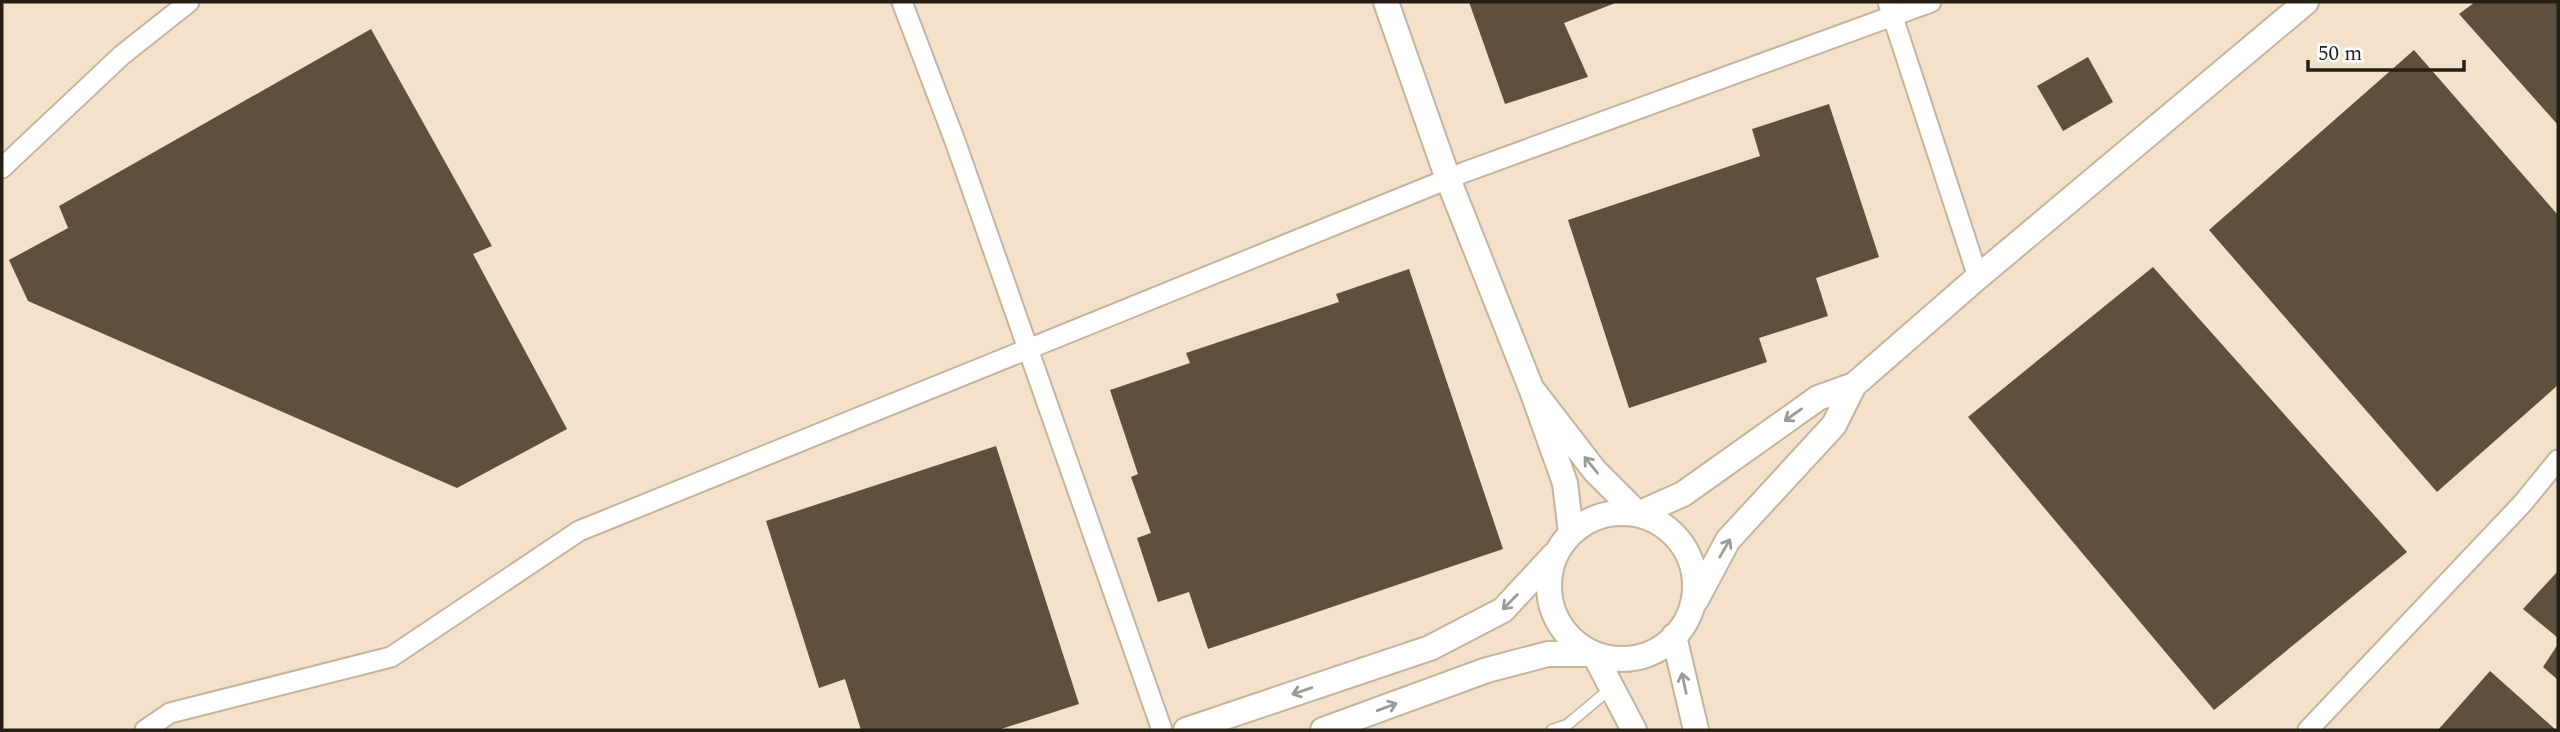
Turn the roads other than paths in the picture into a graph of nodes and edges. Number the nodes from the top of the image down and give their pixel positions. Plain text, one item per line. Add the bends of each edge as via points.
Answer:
1 (189, 2) edge
2 (902, 2) edge
3 (1387, 2) edge
4 (1931, 2) edge
5 (2306, 2) edge
6 (1891, 9) edge
7 (2, 168) edge
8 (1448, 179) junction
9 (1978, 277) junction
10 (1028, 348) junction
11 (1854, 386) junction
12 (1531, 388) junction
13 (2558, 460) edge
14 (1638, 514) junction
15 (1564, 542) junction
16 (1692, 608) junction
17 (1674, 636) junction
18 (1594, 654) junction
19 (1612, 688) junction
20 (1569, 728) edge
21 (145, 730) edge
22 (1162, 730) edge
23 (1186, 730) edge
24 (1323, 730) edge
25 (1552, 730) edge
26 (1634, 730) edge
27 (1696, 730) edge
28 (2308, 730) edge

1 - 7 street via 122,55
2 - 10 street
3 - 8 street
4 - 6 street
5 - 9 street
6 - 8 street
6 - 9 street
8 - 10 street
8 - 12 street
9 - 11 street
10 - 21 street via 579,531 391,657 170,713
10 - 22 street
11 -> 14 street via 1818,398 1683,494
16 -> 11 street via 1728,540 1834,425
14 -> 12 street via 1595,471
12 - 15 street via 1565,483
13 - 28 street
14 - 15 street via 1614,513 1591,519
14 - 16 street via 1660,523 1679,539 1691,560
15 - 18 street via 1549,575 1550,600 1574,641
15 -> 23 street via 1503,610 1430,648
16 - 17 street
17 - 18 street via 1642,656 1618,659
27 -> 17 street
18 - 19 street
24 -> 18 street via 1548,653
19 - 20 lane
19 - 26 street
20 - 25 lane

